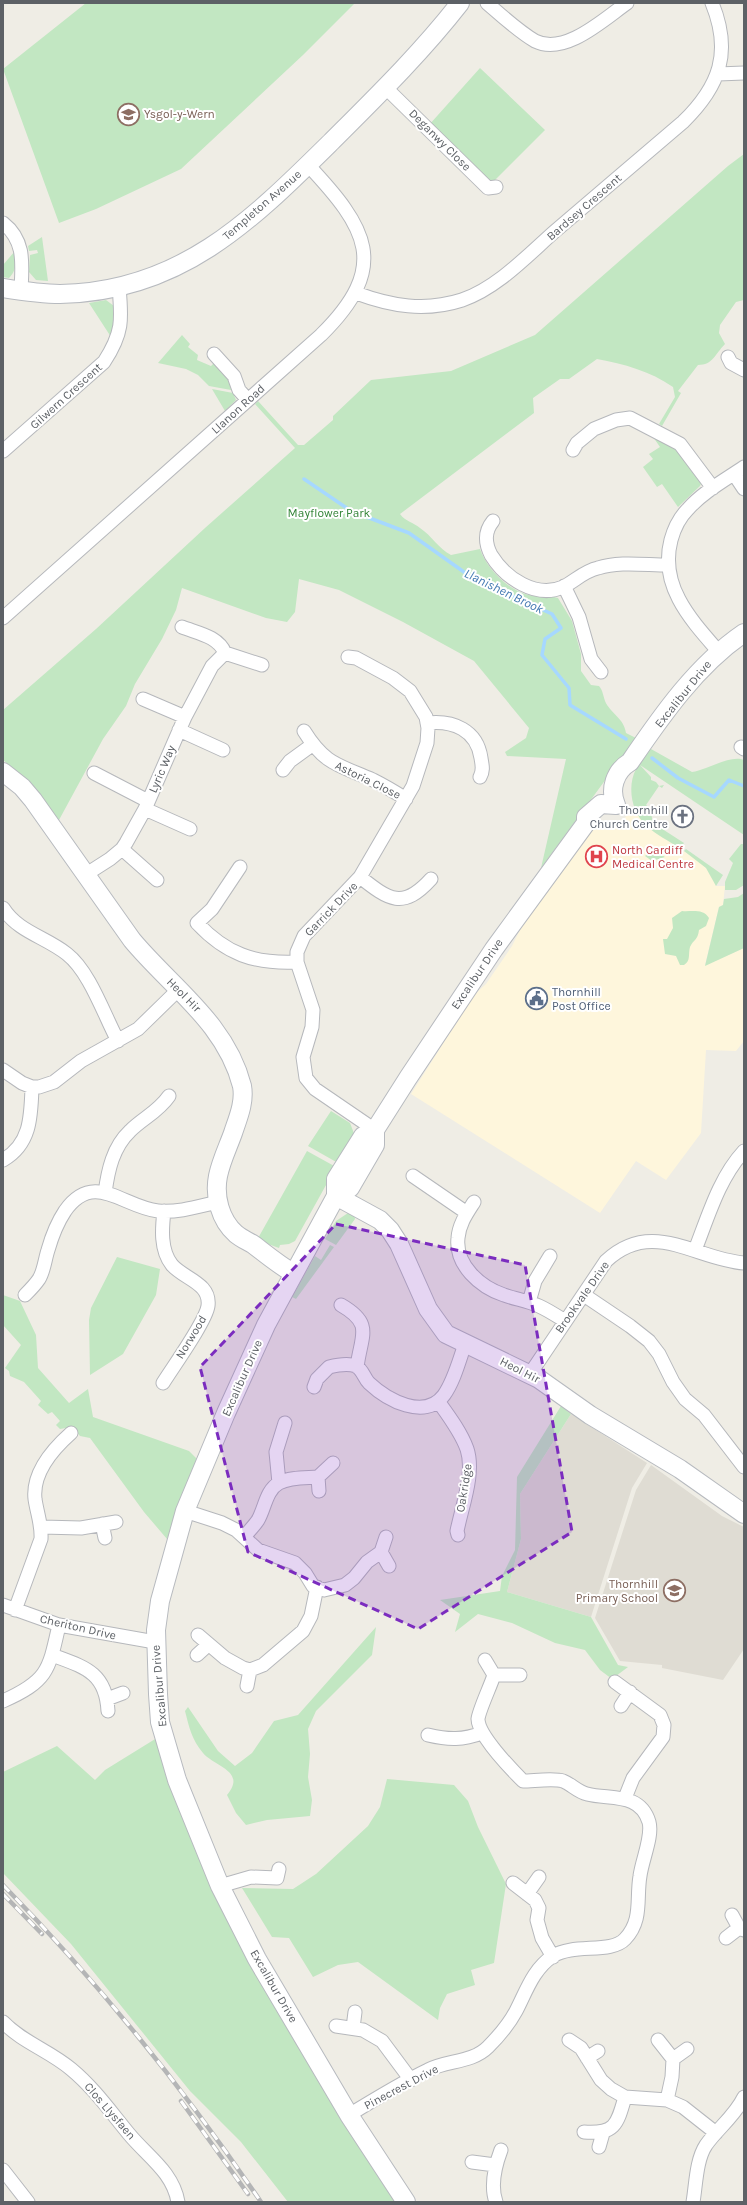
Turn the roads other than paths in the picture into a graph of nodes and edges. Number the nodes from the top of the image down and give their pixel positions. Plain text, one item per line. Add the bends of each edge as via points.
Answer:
1 (460, 3) edge
2 (487, 3) edge
3 (627, 3) edge
4 (712, 3) edge
5 (744, 73) edge
6 (718, 74) junction
7 (386, 88) junction
8 (308, 165) junction
9 (496, 187) dead end
10 (3, 224) edge
11 (120, 287) junction
12 (3, 288) edge
13 (21, 290) junction
14 (356, 293) junction
15 (214, 354) dead end
16 (728, 357) dead end
17 (744, 370) edge
18 (248, 400) junction
19 (573, 450) dead end
20 (3, 451) edge
21 (739, 471) edge
22 (713, 488) junction
23 (744, 488) edge
24 (493, 521) dead end
25 (668, 565) junction
26 (564, 586) junction
27 (3, 618) edge
28 (182, 627) dead end
29 (744, 633) edge
30 (719, 652) junction
31 (225, 653) junction
32 (348, 656) dead end
33 (262, 665) dead end
34 (600, 672) dead end
35 (143, 699) dead end
36 (185, 717) junction
37 (427, 722) junction
38 (179, 730) junction
39 (304, 732) dead end
40 (312, 745) junction
41 (223, 750) dead end
42 (283, 770) dead end
43 (3, 772) edge
44 (94, 773) dead end
45 (480, 777) dead end
46 (406, 799) junction
47 (146, 805) junction
48 (190, 829) dead end
49 (122, 849) junction
50 (240, 867) dead end
51 (85, 875) junction
52 (360, 878) junction
53 (431, 879) dead end
54 (157, 880) dead end
55 (3, 908) edge
56 (297, 962) junction
57 (178, 989) junction
58 (118, 1041) junction
59 (3, 1070) edge
60 (32, 1087) junction
61 (169, 1096) dead end
62 (376, 1130) junction
63 (744, 1151) edge
64 (3, 1160) edge
65 (413, 1176) dead end
66 (105, 1193) junction
67 (336, 1196) junction
68 (218, 1202) junction
69 (164, 1211) junction
70 (695, 1250) junction
71 (550, 1256) dead end
72 (744, 1263) edge
73 (297, 1267) junction
74 (25, 1295) dead end
75 (584, 1295) junction
76 (529, 1302) junction
77 (341, 1305) dead end
78 (565, 1321) junction
79 (465, 1344) junction
80 (357, 1367) junction
81 (530, 1374) junction
82 (163, 1383) dead end
83 (314, 1387) dead end
84 (438, 1401) junction
85 (285, 1423) dead end
86 (72, 1433) dead end
87 (332, 1463) dead end
88 (744, 1467) edge
89 (318, 1477) junction
90 (279, 1483) junction
91 (320, 1491) dead end
92 (186, 1511) junction
93 (744, 1514) edge
94 (116, 1522) dead end
95 (102, 1524) junction
96 (42, 1528) junction
97 (458, 1535) dead end
98 (244, 1537) junction
99 (386, 1537) dead end
100 (106, 1538) dead end
101 (381, 1552) junction
102 (389, 1566) dead end
103 (317, 1587) junction
104 (9, 1608) edge
105 (60, 1625) junction
106 (198, 1635) dead end
107 (155, 1642) junction
108 (208, 1645) junction
109 (52, 1655) junction
110 (197, 1655) dead end
111 (485, 1660) dead end
112 (250, 1670) junction
113 (494, 1675) junction
114 (520, 1675) dead end
115 (616, 1682) dead end
116 (247, 1686) dead end
117 (630, 1692) junction
118 (123, 1693) dead end
119 (3, 1701) edge
120 (621, 1706) dead end
121 (482, 1733) junction
122 (428, 1735) dead end
123 (625, 1798) junction
124 (279, 1869) dead end
125 (539, 1877) dead end
126 (513, 1883) dead end
127 (220, 1886) junction
128 (527, 1894) junction
129 (732, 1915) dead end
130 (741, 1929) edge
131 (726, 1938) dead end
132 (553, 1957) junction
133 (355, 2012) dead end
134 (3, 2022) edge
135 (336, 2026) dead end
136 (353, 2028) junction
137 (569, 2040) dead end
138 (658, 2040) dead end
139 (687, 2049) dead end
140 (598, 2051) dead end
141 (587, 2058) junction
142 (672, 2059) junction
143 (411, 2080) junction
144 (625, 2097) junction
145 (744, 2097) edge
146 (667, 2100) junction
147 (349, 2115) junction
148 (584, 2132) dead end
149 (603, 2133) junction
150 (716, 2133) junction
151 (599, 2147) dead end
152 (501, 2150) dead end
153 (472, 2162) dead end
154 (495, 2165) junction
155 (3, 2170) edge
156 (28, 2202) edge
157 (178, 2202) edge
158 (406, 2202) edge
159 (496, 2202) edge
160 (693, 2202) edge

1 - 7 street, Templeton Avenue via 423,49
2 - 3 street via 528,36 549,45 565,43 578,37
4 - 6 street, Bardsey Crescent via 719,23 722,44
5 - 6 street
6 - 14 street, Bardsey Crescent via 699,106 683,122 511,269 475,294 450,303 422,307 397,306
7 - 8 street, Templeton Avenue
7 - 9 street, Deganwy Close via 488,188
8 - 11 street, Templeton Avenue via 257,213 217,244 174,268
8 - 14 street, Llanon Road via 343,205 361,235 365,258
10 - 13 street via 15,235 21,247
11 - 13 street, Templeton Avenue via 61,294
11 - 20 street, Gilwern Crescent via 122,325 116,344 104,362
12 - 13 street, Templeton Avenue
14 - 18 street, Llanon Road via 331,326
15 - 18 street via 234,376 239,390
16 - 17 street via 731,363
18 - 27 street, Llanon Road
19 - 22 street via 577,443 594,429 623,418 630,418 680,444
21 - 22 street
21 - 23 street
22 - 25 street via 688,508 678,522 670,547
24 - 26 street via 486,531 487,542 492,556 507,573 518,582 532,588 550,590
25 - 26 street via 604,566 591,570
25 - 30 street via 671,583 680,603
26 - 34 street via 579,616 591,659
28 - 31 street via 214,639 223,647
29 - 30 street, Excalibur Drive
30 - 62 street, Excalibur Drive via 696,674 630,762 624,795 616,805 601,804 586,817 586,823 479,971
31 - 33 street
31 - 36 street, Lyric Way via 212,666
32 - 37 street, Garrick Drive via 403,684 416,699
35 - 36 street
36 - 38 street, Lyric Way
37 - 45 street via 448,723 469,733 478,745 483,772
37 - 46 street, Garrick Drive via 428,735 424,756
38 - 41 street, Lyric Way
38 - 47 street, Lyric Way
39 - 40 street, Astoria Close
40 - 42 street via 290,761
40 - 46 street, Astoria Close via 330,762 374,781
43 - 51 street, Heol Hir via 33,800
44 - 47 street
46 - 52 street, Garrick Drive
47 - 48 street
47 - 49 street, Lyric Way
49 - 51 street, Lyric Way
49 - 54 street
50 - 56 street via 212,909 197,924 224,948 264,961
51 - 57 street, Heol Hir via 132,940
52 - 53 street via 384,895 399,900 414,895
52 - 56 street, Garrick Drive via 304,936 297,952
55 - 58 street via 22,928 60,948 75,961
56 - 62 street via 313,1010 312,1027 303,1057 306,1078 314,1089
57 - 58 street via 138,1029
57 - 68 street, Heol Hir via 201,1011 211,1025 233,1063 242,1086 241,1110 218,1174
58 - 60 street via 80,1061 54,1082
59 - 60 street
60 - 64 street via 27,1133 18,1149
61 - 66 street via 156,1112 130,1131 118,1146 110,1163
62 - 67 street, Excalibur Drive via 375,1145 350,1188
63 - 70 street via 729,1170 706,1219
65 - 76 street via 471,1207 462,1221 458,1238 459,1253 465,1267 476,1279 505,1296
66 - 69 street via 150,1209
66 - 74 street via 85,1193 71,1203 52,1236 39,1279
67 - 73 street, Excalibur Drive
67 - 79 street, Heol Hir via 380,1220 390,1230 434,1319 446,1334
68 - 69 street
68 - 73 street, Heol Hir via 223,1217 231,1228 275,1262
69 - 82 street, Norwood via 163,1237 167,1256 171,1264 201,1286 208,1300 206,1314
70 - 72 street, Brookvale Drive via 719,1260
70 - 75 street, Brookvale Drive via 669,1242 646,1242 630,1246 613,1254
71 - 76 street via 535,1281
73 - 92 street, Excalibur Drive via 266,1325
75 - 78 street, Brookvale Drive
75 - 88 street via 649,1341 660,1354 673,1382 685,1399 704,1415
76 - 78 street via 541,1306
77 - 80 street via 356,1313 363,1325
78 - 81 street, Brookvale Drive
79 - 81 street, Heol Hir
79 - 84 street via 448,1389
80 - 83 street via 329,1367 317,1379
80 - 84 street via 375,1387 403,1405 416,1408
81 - 93 street, Heol Hir via 590,1415 692,1477
84 - 97 street, Oakridge via 462,1440 468,1456 467,1481 456,1531
85 - 90 street via 276,1452
86 - 96 street via 56,1438 36,1486 35,1496
87 - 89 street
89 - 90 street
89 - 91 street
90 - 98 street via 270,1490 258,1520
92 - 98 street via 222,1523
92 - 107 street, Excalibur Drive via 160,1601
94 - 95 street
95 - 96 street via 81,1528
95 - 100 street
96 - 104 street via 37,1555
98 - 103 street via 258,1550 295,1563 313,1586
99 - 101 street
101 - 102 street
101 - 103 street via 367,1562 345,1585 324,1590
103 - 112 street via 311,1616 303,1631 263,1665
104 - 105 street, Cheriton Drive
105 - 107 street, Cheriton Drive
105 - 109 street
106 - 108 street
107 - 127 street, Excalibur Drive via 160,1722 167,1752 184,1801
108 - 110 street
108 - 112 street via 225,1658
109 - 118 street via 86,1667 97,1676 108,1705
109 - 119 street via 42,1677 23,1693
111 - 113 street
112 - 116 street
113 - 114 street
113 - 121 street via 478,1719
115 - 117 street
117 - 120 street
117 - 123 street via 660,1715 664,1725 663,1737 633,1778
121 - 122 street via 466,1739 448,1740
121 - 123 street, Pinecrest Drive via 523,1781 561,1781 586,1794
123 - 132 street, Pinecrest Drive via 636,1803 643,1812 649,1821 650,1834 642,1863 638,1920 634,1929 624,1941 611,1947 568,1950
124 - 127 street via 277,1878 251,1876
125 - 128 street
126 - 128 street
127 - 147 street, Excalibur Drive via 257,1959
128 - 132 street via 535,1900 539,1908 537,1920 542,1938
129 - 130 street
130 - 131 street
132 - 143 street, Pinecrest Drive via 539,1968 515,2012 486,2049 470,2058 429,2069
133 - 136 street
134 - 157 street, Clos Llysfaen via 70,2068 98,2095 130,2136 163,2170 170,2180
135 - 136 street
136 - 143 street via 363,2030 382,2042
137 - 141 street via 581,2048
138 - 142 street
139 - 142 street
140 - 141 street
141 - 144 street via 601,2080
142 - 146 street via 672,2077
143 - 147 street, Pinecrest Drive
144 - 146 street
144 - 149 street via 616,2123
145 - 150 street via 731,2117
146 - 150 street via 683,2107
147 - 158 street, Excalibur Drive
148 - 149 street
149 - 151 street
150 - 160 street via 705,2147
152 - 154 street
153 - 154 street
154 - 159 street
155 - 156 street

